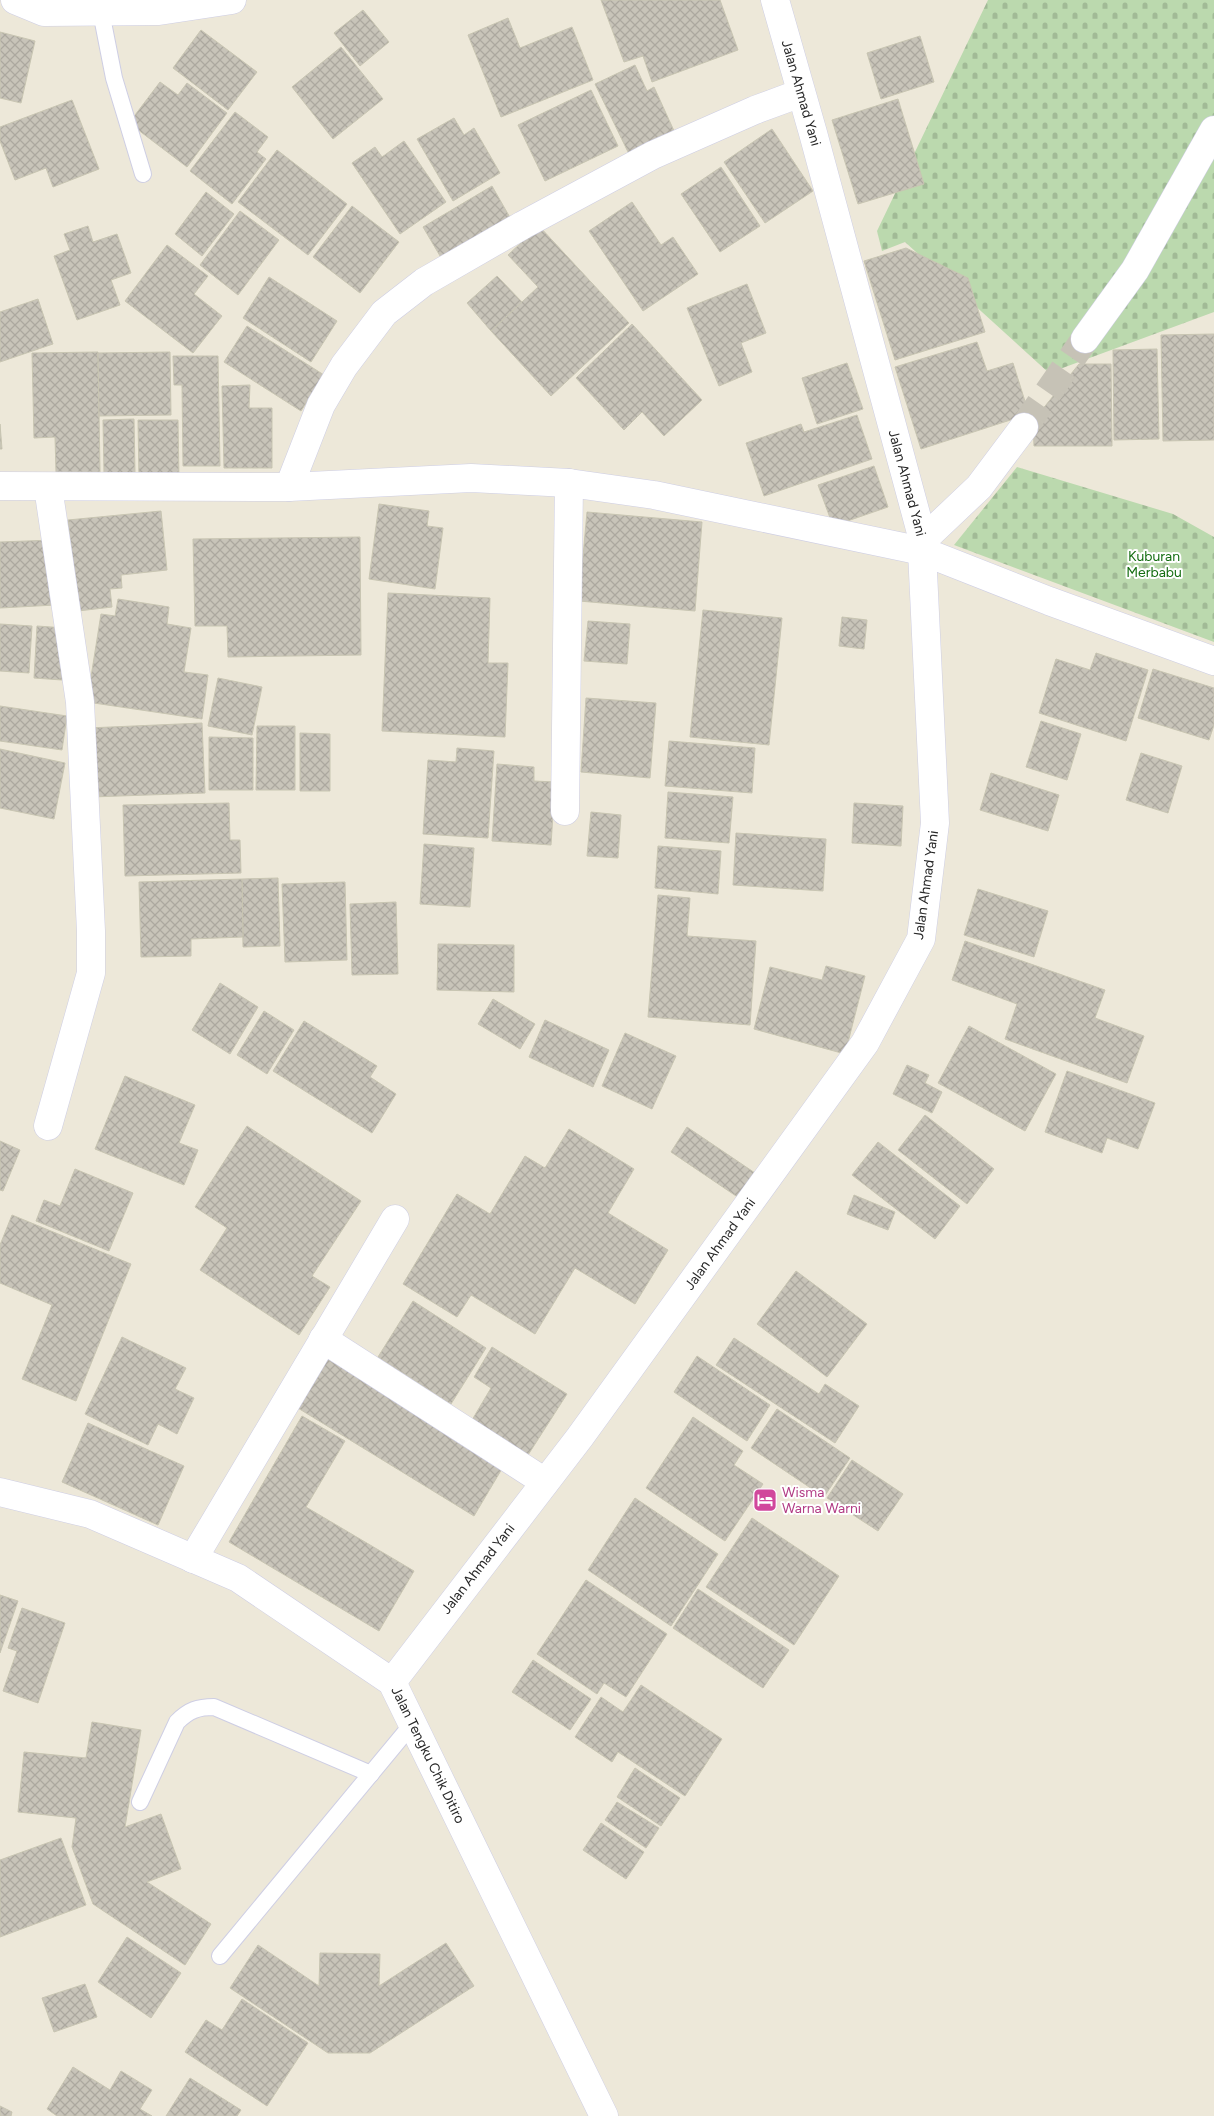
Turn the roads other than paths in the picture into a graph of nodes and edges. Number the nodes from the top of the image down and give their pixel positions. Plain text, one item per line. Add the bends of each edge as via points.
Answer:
1 (15, 0) edge
2 (232, 0) edge
3 (774, 0) edge
4 (101, 12) junction
5 (801, 93) junction
6 (1214, 130) edge
7 (143, 174) dead end
8 (1085, 339) tunnel mouth
9 (1024, 427) tunnel mouth
10 (570, 483) junction
11 (0, 486) edge
12 (48, 486) junction
13 (289, 486) junction
14 (923, 546) junction
15 (1214, 661) edge
16 (565, 811) dead end
17 (48, 1126) dead end
18 (395, 1219) dead end
19 (323, 1339) junction
20 (545, 1482) junction
21 (0, 1492) edge
22 (193, 1559) junction
23 (392, 1682) junction
24 (412, 1723) junction
25 (371, 1774) junction
26 (140, 1802) dead end
27 (220, 1956) dead end
28 (604, 2116) edge

1 - 4 street via 44,12
2 - 4 street via 159,11
3 - 5 street, Jalan Ahmad Yani
4 - 7 lane via 114,78
5 - 13 street via 653,155 424,282 390,308 344,366 321,405
5 - 14 street, Jalan Ahmad Yani
6 - 8 street via 1135,270
9 - 14 street via 979,487
10 - 13 street via 471,478
10 - 14 street via 654,495
10 - 16 street
11 - 12 street
12 - 13 street
12 - 17 street via 80,702 91,973
14 - 15 street via 1049,601
14 - 20 street, Jalan Ahmad Yani via 935,823 921,939 864,1043
18 - 19 street
19 - 20 street
19 - 22 street
20 - 23 street, Jalan Ahmad Yani
21 - 22 street, Jalan Tengku Chik Ditiro via 90,1514
22 - 23 street, Jalan Tengku Chik Ditiro via 238,1578
23 - 24 street, Jalan Tengku Chik Ditiro
24 - 25 lane
24 - 28 street, Jalan Tengku Chik Ditiro
25 - 26 lane via 214,1707 200,1707 187,1712 177,1722
25 - 27 lane

